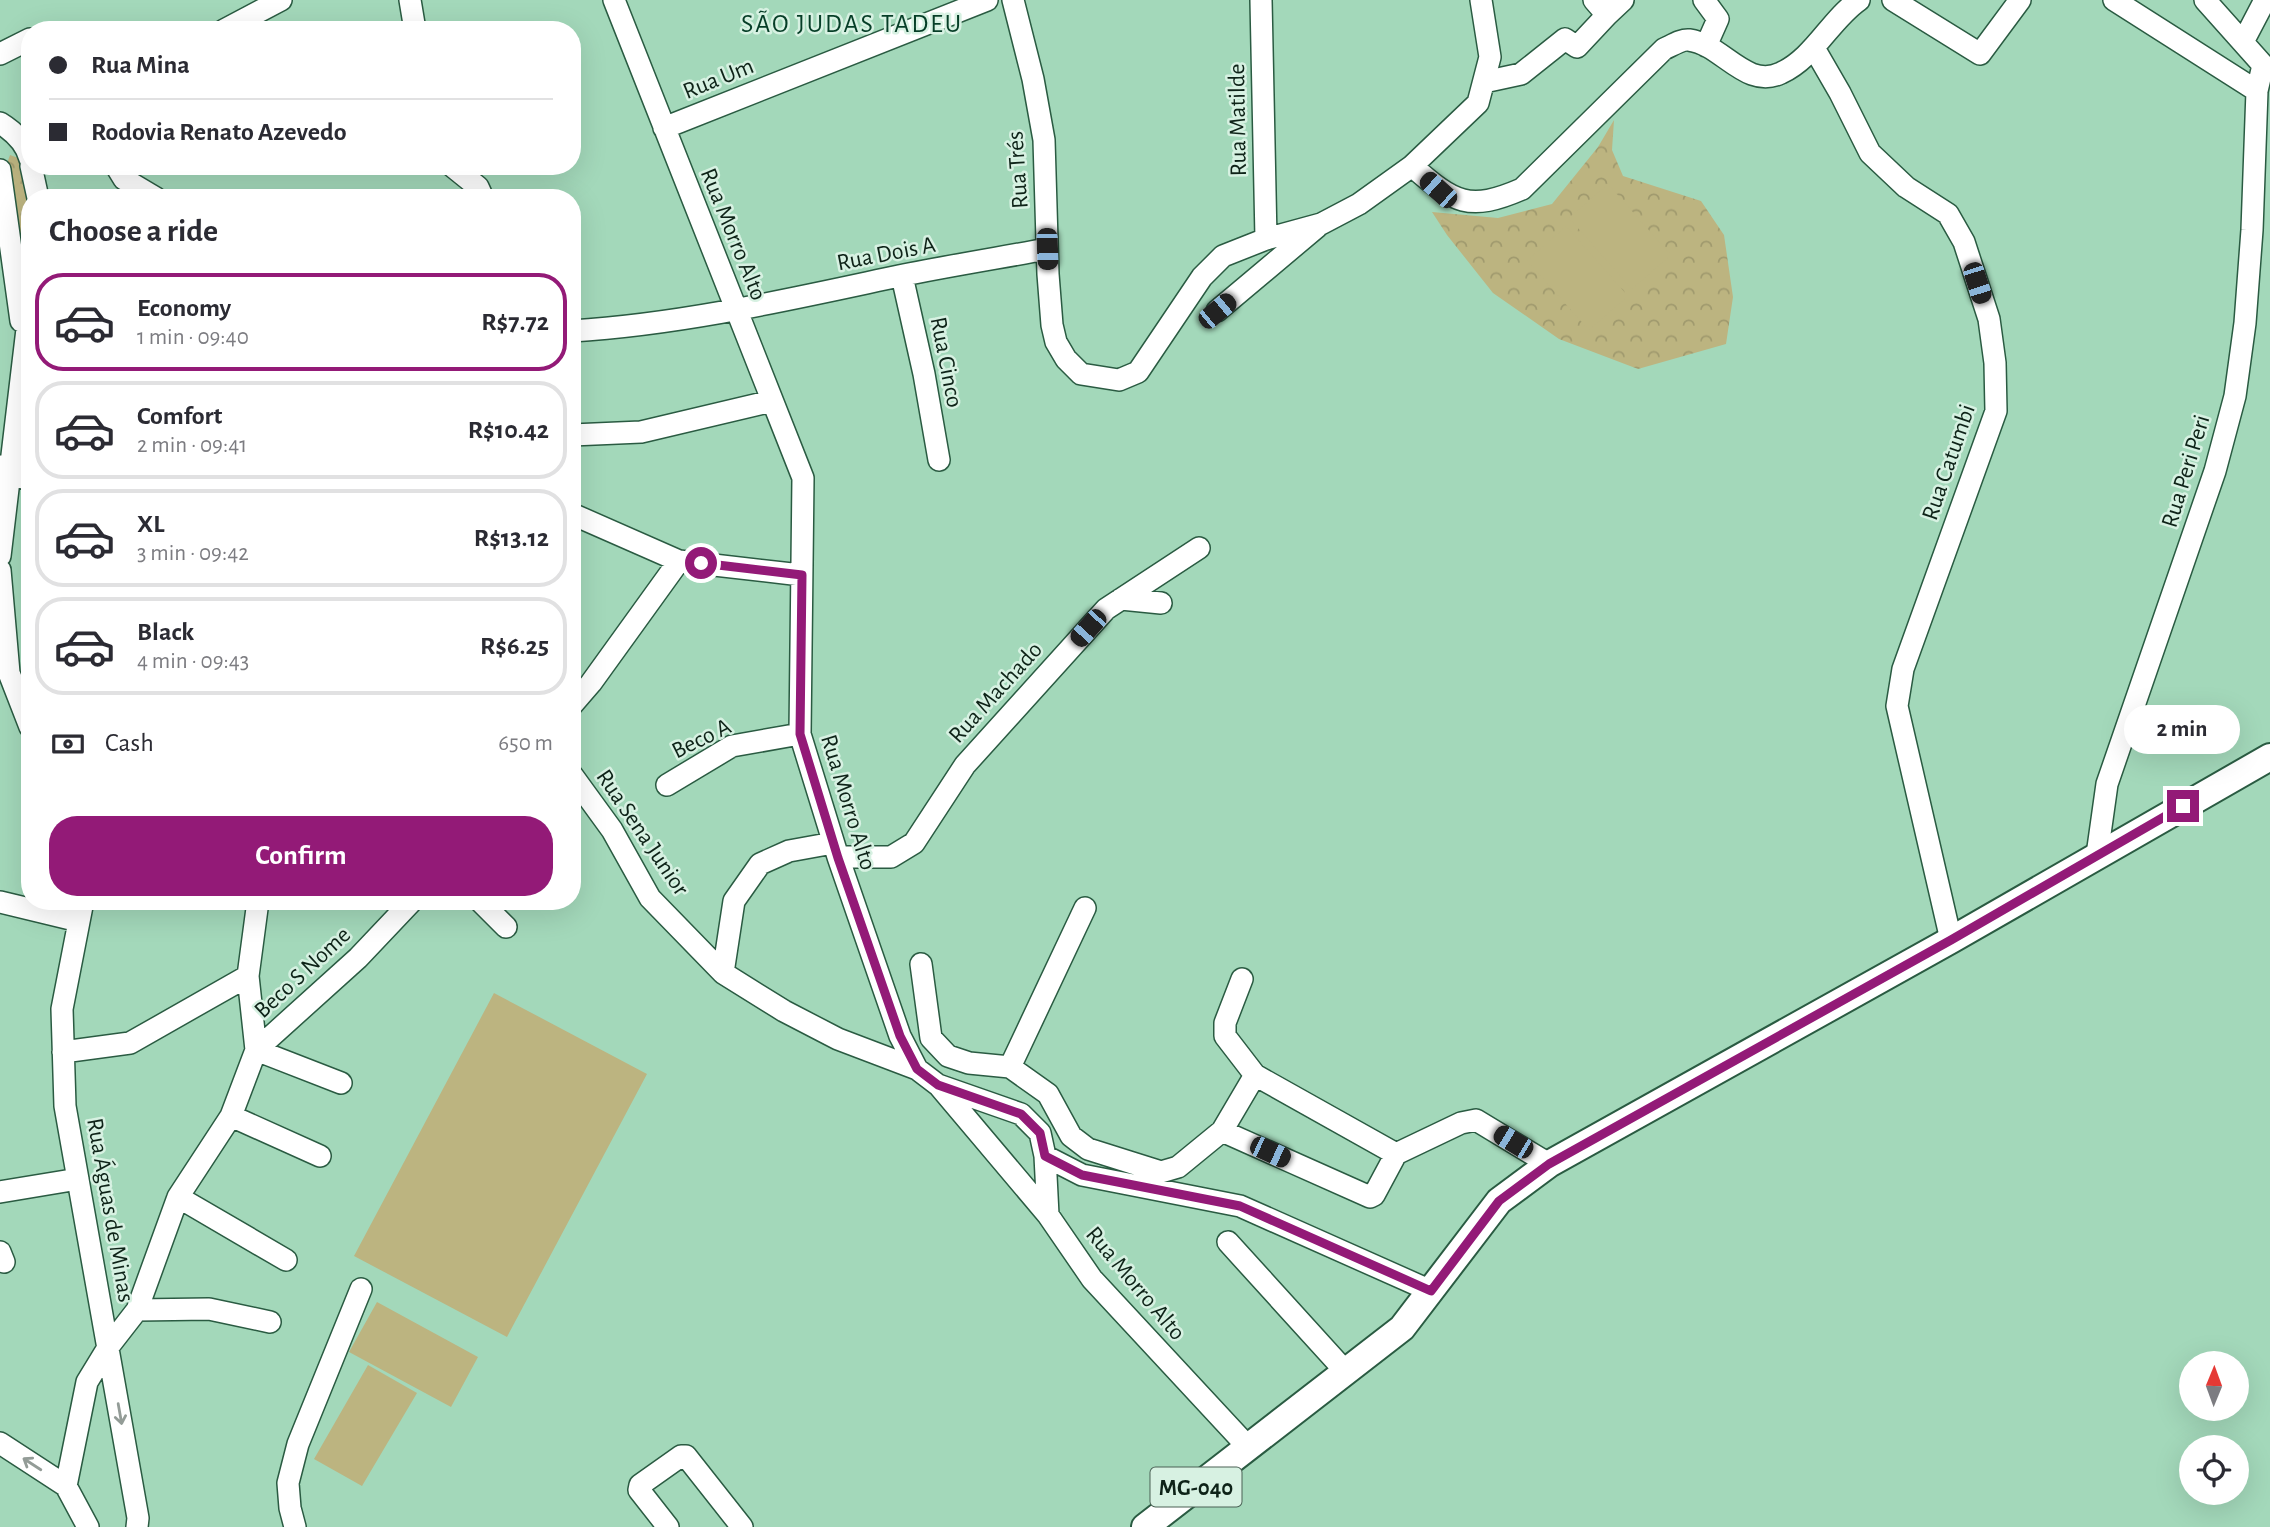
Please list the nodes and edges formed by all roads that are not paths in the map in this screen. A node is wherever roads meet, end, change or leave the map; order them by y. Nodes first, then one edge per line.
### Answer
1 (281, 0) edge
2 (410, 0) edge
3 (614, 0) edge
4 (987, 0) edge
5 (1013, 0) edge
6 (1261, 0) edge
7 (1481, 0) edge
8 (1623, 0) edge
9 (1704, 0) edge
10 (1859, 0) edge
11 (1893, 0) edge
12 (2020, 0) edge
13 (2114, 0) edge
14 (2206, 0) edge
15 (2265, 0) edge
16 (1601, 8) edge
17 (241, 21) edge
18 (414, 21) edge
19 (2243, 42) junction
20 (21, 44) edge
21 (1706, 46) junction
22 (1814, 48) junction
23 (0, 54) edge
24 (2266, 64) edge
25 (1484, 82) junction
26 (2257, 91) junction
27 (664, 128) junction
28 (1412, 166) junction
29 (0, 170) edge
30 (122, 175) edge
31 (463, 175) edge
32 (141, 189) edge
33 (479, 189) edge
34 (1321, 224) junction
35 (1266, 239) junction
36 (1047, 249) junction
37 (21, 270) edge
38 (902, 276) junction
39 (737, 311) junction
40 (1217, 311) dead end
41 (581, 330) edge
42 (21, 366) edge
43 (772, 401) junction
44 (581, 435) edge
45 (939, 460) dead end
46 (4, 468) edge
47 (21, 476) edge
48 (581, 518) edge
49 (1199, 548) dead end
50 (0, 556) edge
51 (679, 561) junction
52 (0, 569) edge
53 (802, 575) junction
54 (1121, 599) junction
55 (1161, 603) dead end
56 (581, 695) edge
57 (21, 704) edge
58 (800, 734) junction
59 (2270, 757) edge
60 (667, 785) dead end
61 (581, 787) edge
62 (835, 850) junction
63 (2097, 855) junction
64 (0, 902) edge
65 (21, 904) edge
66 (1085, 908) dead end
67 (257, 910) edge
68 (403, 910) edge
69 (489, 910) edge
70 (81, 911) edge
71 (506, 927) dead end
72 (1951, 940) junction
73 (921, 964) dead end
74 (723, 972) junction
75 (248, 976) junction
76 (1242, 979) dead end
77 (256, 1050) junction
78 (63, 1052) junction
79 (1010, 1067) junction
80 (917, 1069) junction
81 (1255, 1074) junction
82 (341, 1083) dead end
83 (938, 1085) junction
84 (231, 1115) junction
85 (1222, 1131) junction
86 (1396, 1154) junction
87 (320, 1156) dead end
88 (1045, 1156) junction
89 (1549, 1164) junction
90 (78, 1179) junction
91 (0, 1192) edge
92 (178, 1197) junction
93 (1048, 1215) junction
94 (1228, 1242) dead end
95 (286, 1259) dead end
96 (361, 1289) dead end
97 (1431, 1291) junction
98 (137, 1310) junction
99 (270, 1322) dead end
100 (109, 1346) junction
101 (1346, 1371) junction
102 (0, 1443) edge
103 (1248, 1447) junction
104 (66, 1486) junction
105 (88, 1527) edge
106 (137, 1527) edge
107 (295, 1527) edge
108 (668, 1527) edge
109 (742, 1527) edge
110 (1145, 1527) edge

1 - 17 street
2 - 18 street
3 - 27 street, Rua Morro Alto
4 - 27 street, Rua Um
5 - 36 street, Rua Trés
6 - 35 street, Rua Matilde
7 - 25 street
8 - 16 street
9 - 21 street
10 - 22 street
11 - 12 street
13 - 26 street
14 - 19 street, Rua Peri Peri
15 - 19 street
16 - 25 street
19 - 24 street, Rua Peri Peri
20 - 23 street
21 - 22 street
21 - 28 street
22 - 72 street, Rua Catumbi
24 - 26 street, Rua Peri Peri
25 - 28 street
26 - 63 street, Rua Peri Peri
27 - 39 street, Rua Morro Alto
28 - 34 street
29 - 37 street
30 - 32 street
31 - 33 street
34 - 35 street
34 - 40 street
35 - 36 street, Rua Trés
36 - 38 street, Rua Dois A
38 - 39 street, Rua Dois A
38 - 45 street, Rua Cinco
39 - 41 street, Rua Dois A
39 - 43 street, Rua Morro Alto
42 - 46 street
43 - 44 street
43 - 53 street, Rua Morro Alto
46 - 47 street
46 - 50 street
48 - 51 street
49 - 54 street, Rua Machado
51 - 53 street
51 - 56 street
52 - 57 street
53 - 58 street, Rua Morro Alto
54 - 55 street
54 - 62 street, Rua Machado
58 - 60 street, Beco A
58 - 62 street, Rua Morro Alto
59 - 63 main road, MG-040
61 - 74 street, Rua Sena Junior
62 - 74 street, Rua Machado
62 - 80 street, Rua Morro Alto
63 - 72 main road, MG-040
64 - 65 street
66 - 79 street
67 - 75 street
68 - 77 street, Beco S Nome
69 - 71 street
70 - 78 street, Rua Águas de Minas
72 - 89 main road, MG-040
73 - 79 street
74 - 80 street, Rua Sena Junior
75 - 77 street
75 - 78 street
76 - 81 street
77 - 82 street
77 - 84 street
78 - 90 street, Rua Águas de Minas
79 - 85 street
80 - 83 street, Rua Morro Alto
81 - 85 street
81 - 86 street
83 - 88 street, Rua Morro Alto
83 - 93 street
84 - 87 street
84 - 92 street
85 - 86 street
86 - 89 street
88 - 93 street, Rua Morro Alto
88 - 97 street
89 - 97 main road, MG-040
90 - 91 street
90 - 100 street, Rua Águas de Minas
92 - 95 street
92 - 98 street
93 - 103 street, Rua Morro Alto
94 - 101 street
96 - 107 street
97 - 101 main road, MG-040
98 - 99 street
98 - 100 street
100 - 104 street
100 -> 106 street, Rua Águas de Minas
101 - 103 main road, MG-040
104 -> 102 street
103 - 110 main road, MG-040
104 - 105 street
108 - 109 street

